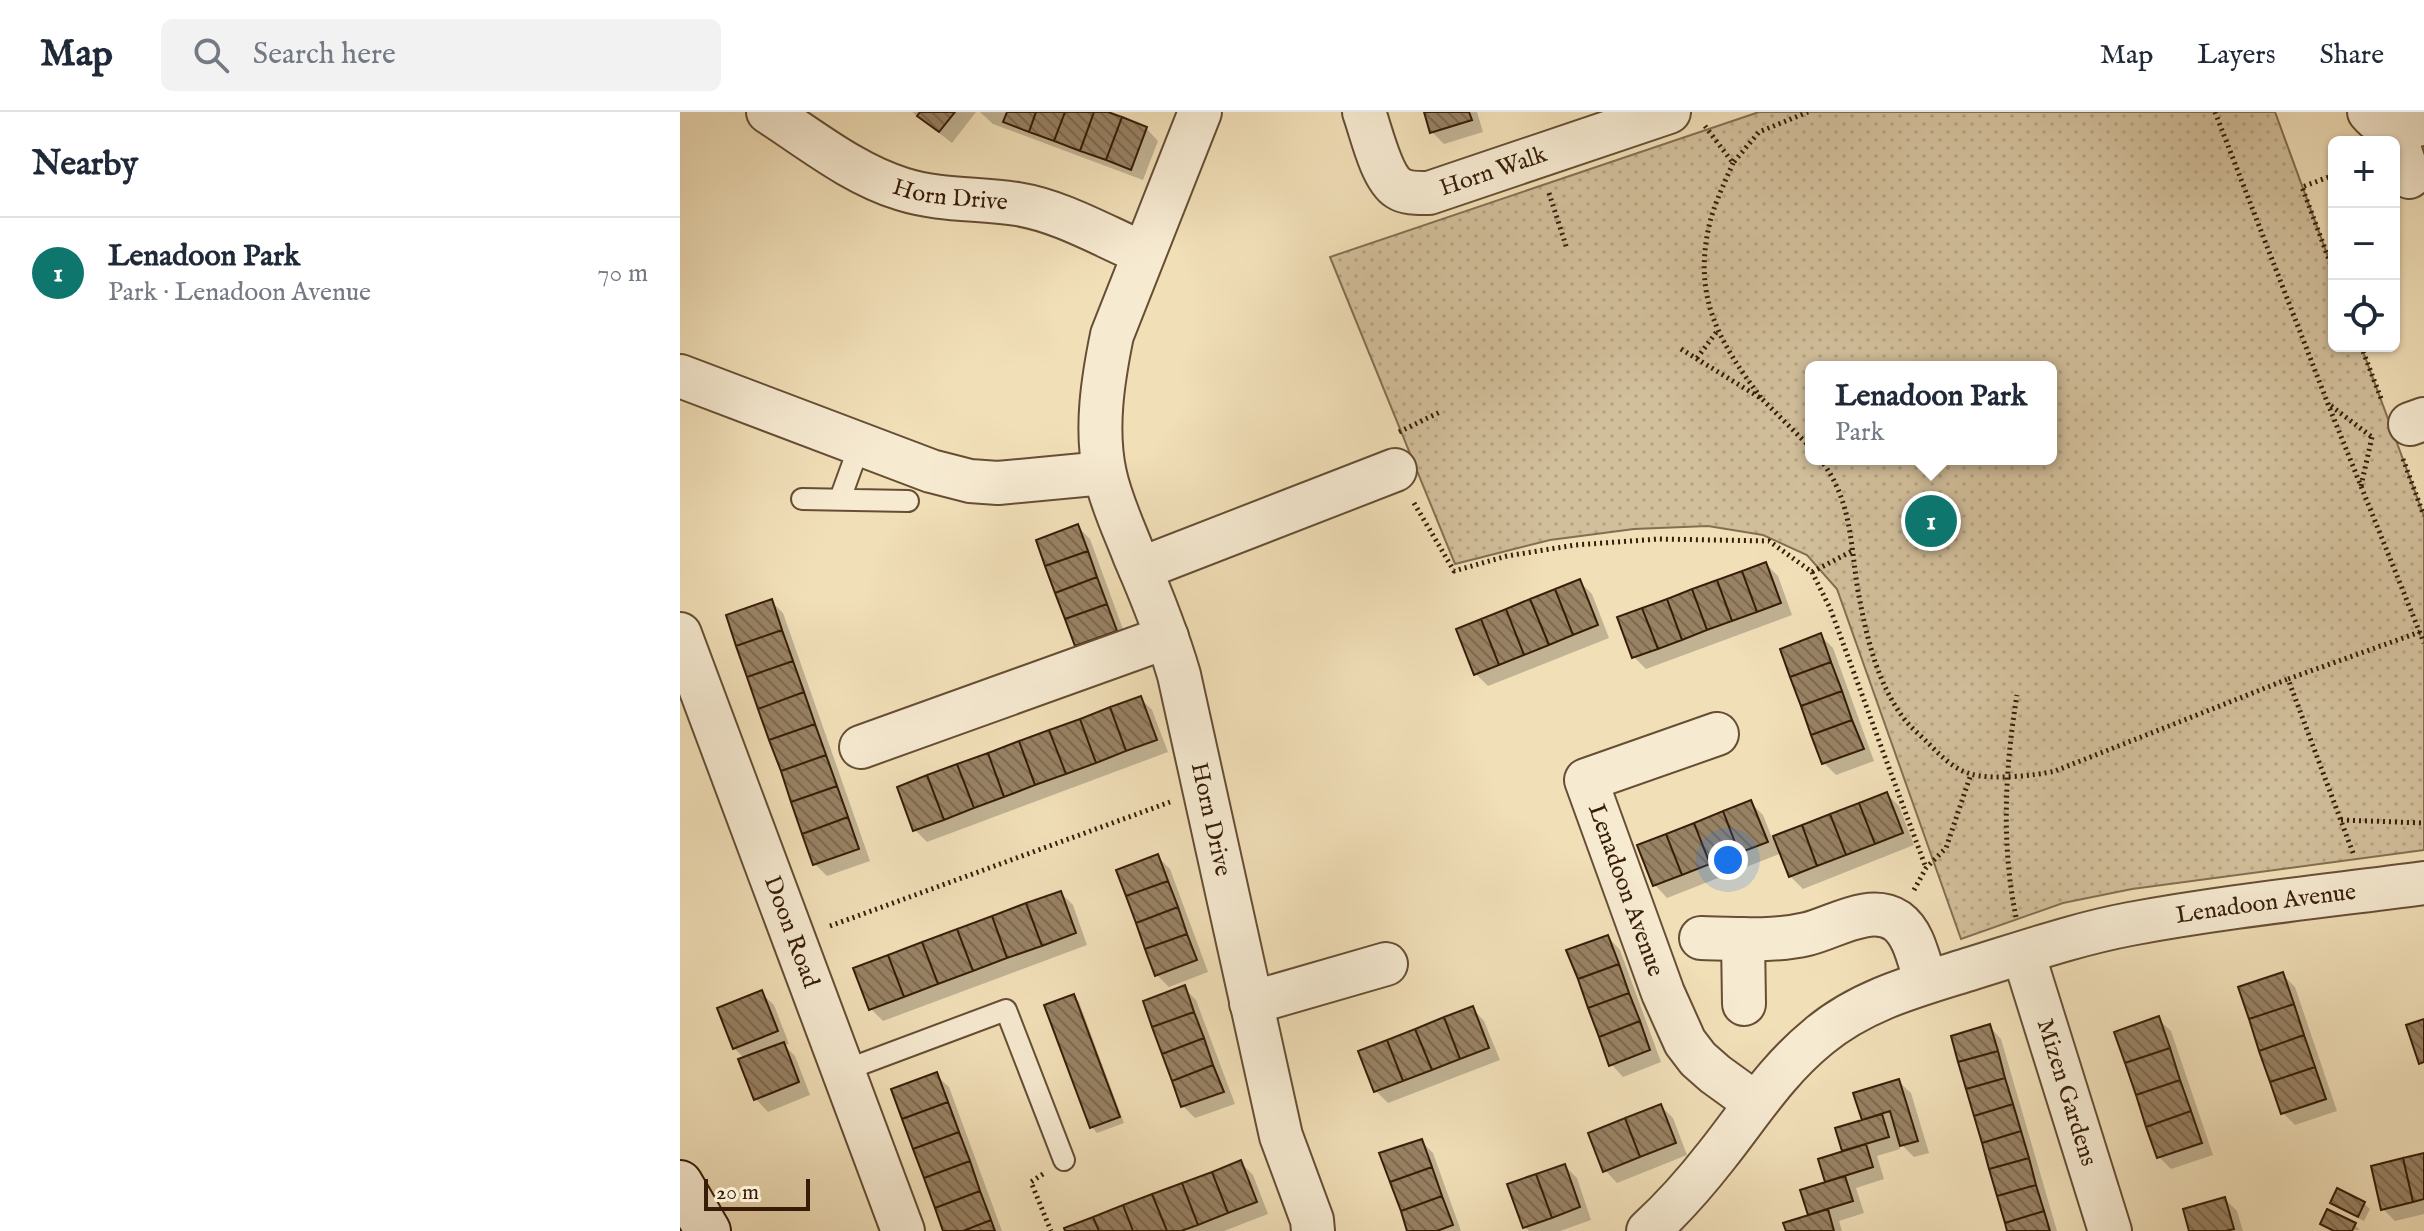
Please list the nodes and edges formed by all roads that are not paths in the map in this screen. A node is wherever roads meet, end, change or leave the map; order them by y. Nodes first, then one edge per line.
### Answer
1 (768, 112) edge
2 (1200, 112) edge
3 (1364, 112) edge
4 (1687, 118) edge
5 (2395, 121) edge
6 (2409, 177) dead end
7 (1143, 253) junction
8 (680, 376) edge
9 (860, 444) junction
10 (1395, 470) road end
11 (1104, 473) junction
12 (802, 499) dead end
13 (840, 499) junction
14 (908, 501) dead end
15 (1140, 569) junction
16 (680, 634) edge
17 (1167, 637) junction
18 (1717, 734) dead end
19 (861, 747) dead end
20 (2424, 883) edge
21 (1701, 938) dead end
22 (1743, 939) junction
23 (2023, 953) junction
24 (1386, 964) dead end
25 (1926, 982) junction
26 (1251, 1003) junction
27 (1744, 1004) dead end
28 (843, 1071) junction
29 (1755, 1103) junction
30 (1064, 1160) road end
31 (680, 1183) edge
32 (708, 1231) edge
33 (903, 1231) edge
34 (1313, 1231) edge
35 (1648, 1231) edge
36 (2110, 1231) edge

1 - 7 street, Horn Drive
2 - 7 street, Horn Drive
3 - 4 street, Horn Walk
5 - 6 street
7 - 11 street, Horn Drive
8 - 9 street
9 - 11 street
9 - 13 lane
10 - 15 street
11 - 15 street, Horn Drive
12 - 13 lane
13 - 14 lane
15 - 17 street, Horn Drive
16 - 28 street, Doon Road
17 - 19 street
17 - 26 street, Horn Drive
18 - 29 street, Lenadoon Avenue
20 - 23 street, Lenadoon Avenue
21 - 22 street
22 - 25 street
22 - 27 street
23 - 25 street, Lenadoon Avenue
23 - 36 street, Mizen Gardens
24 - 26 street
25 - 29 street, Lenadoon Avenue
26 - 34 street, Horn Drive
28 - 30 lane
28 - 33 street, Doon Road
29 - 35 street, Lenadoon Avenue
31 - 32 main road

